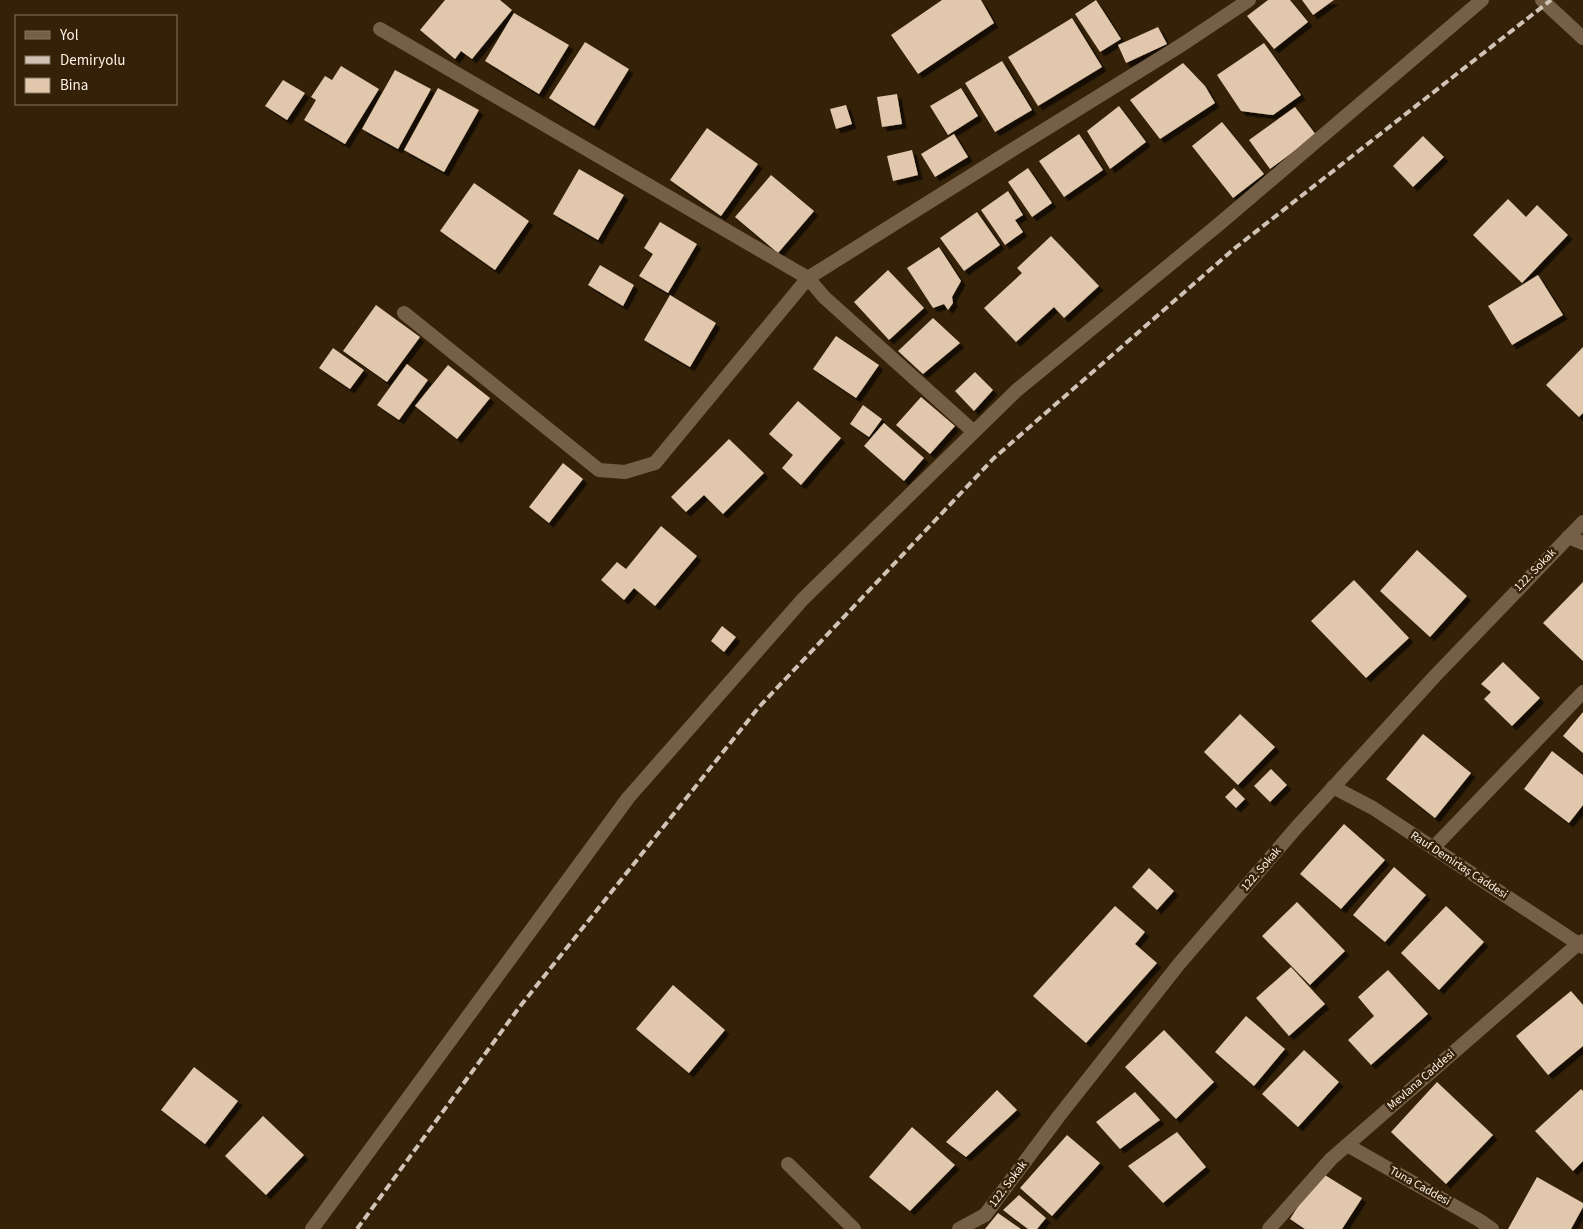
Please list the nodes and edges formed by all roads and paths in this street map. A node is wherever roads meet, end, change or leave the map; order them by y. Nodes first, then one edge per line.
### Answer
1 (1249, 0) edge
2 (1482, 0) edge
3 (1542, 0) edge
4 (380, 30) dead end
5 (1583, 38) edge
6 (808, 278) junction
7 (404, 313) dead end
8 (974, 432) junction
9 (1583, 522) edge
10 (1568, 537) junction
11 (1583, 543) edge
12 (1583, 692) edge
13 (1333, 787) junction
14 (1433, 848) junction
15 (1581, 944) edge
16 (1347, 1145) junction
17 (788, 1164) dead end
18 (312, 1229) edge
19 (854, 1229) edge
20 (958, 1229) edge
21 (1269, 1229) edge
22 (1492, 1229) edge

1 - 6 street
2 - 8 street
3 - 5 street
4 - 6 street
6 - 7 street
6 - 8 street
8 - 18 street
9 - 10 street, 122. Sokak
10 - 11 street
10 - 13 street, 122. Sokak
12 - 14 street
13 - 14 street, Rauf Demirtaş Caddesi
13 - 20 street, 122. Sokak
14 - 15 street, Rauf Demirtaş Caddesi
15 - 16 street, Mevlana Caddesi
16 - 21 street, Mevlana Caddesi
16 - 22 street, Tuna Caddesi
17 - 19 street

